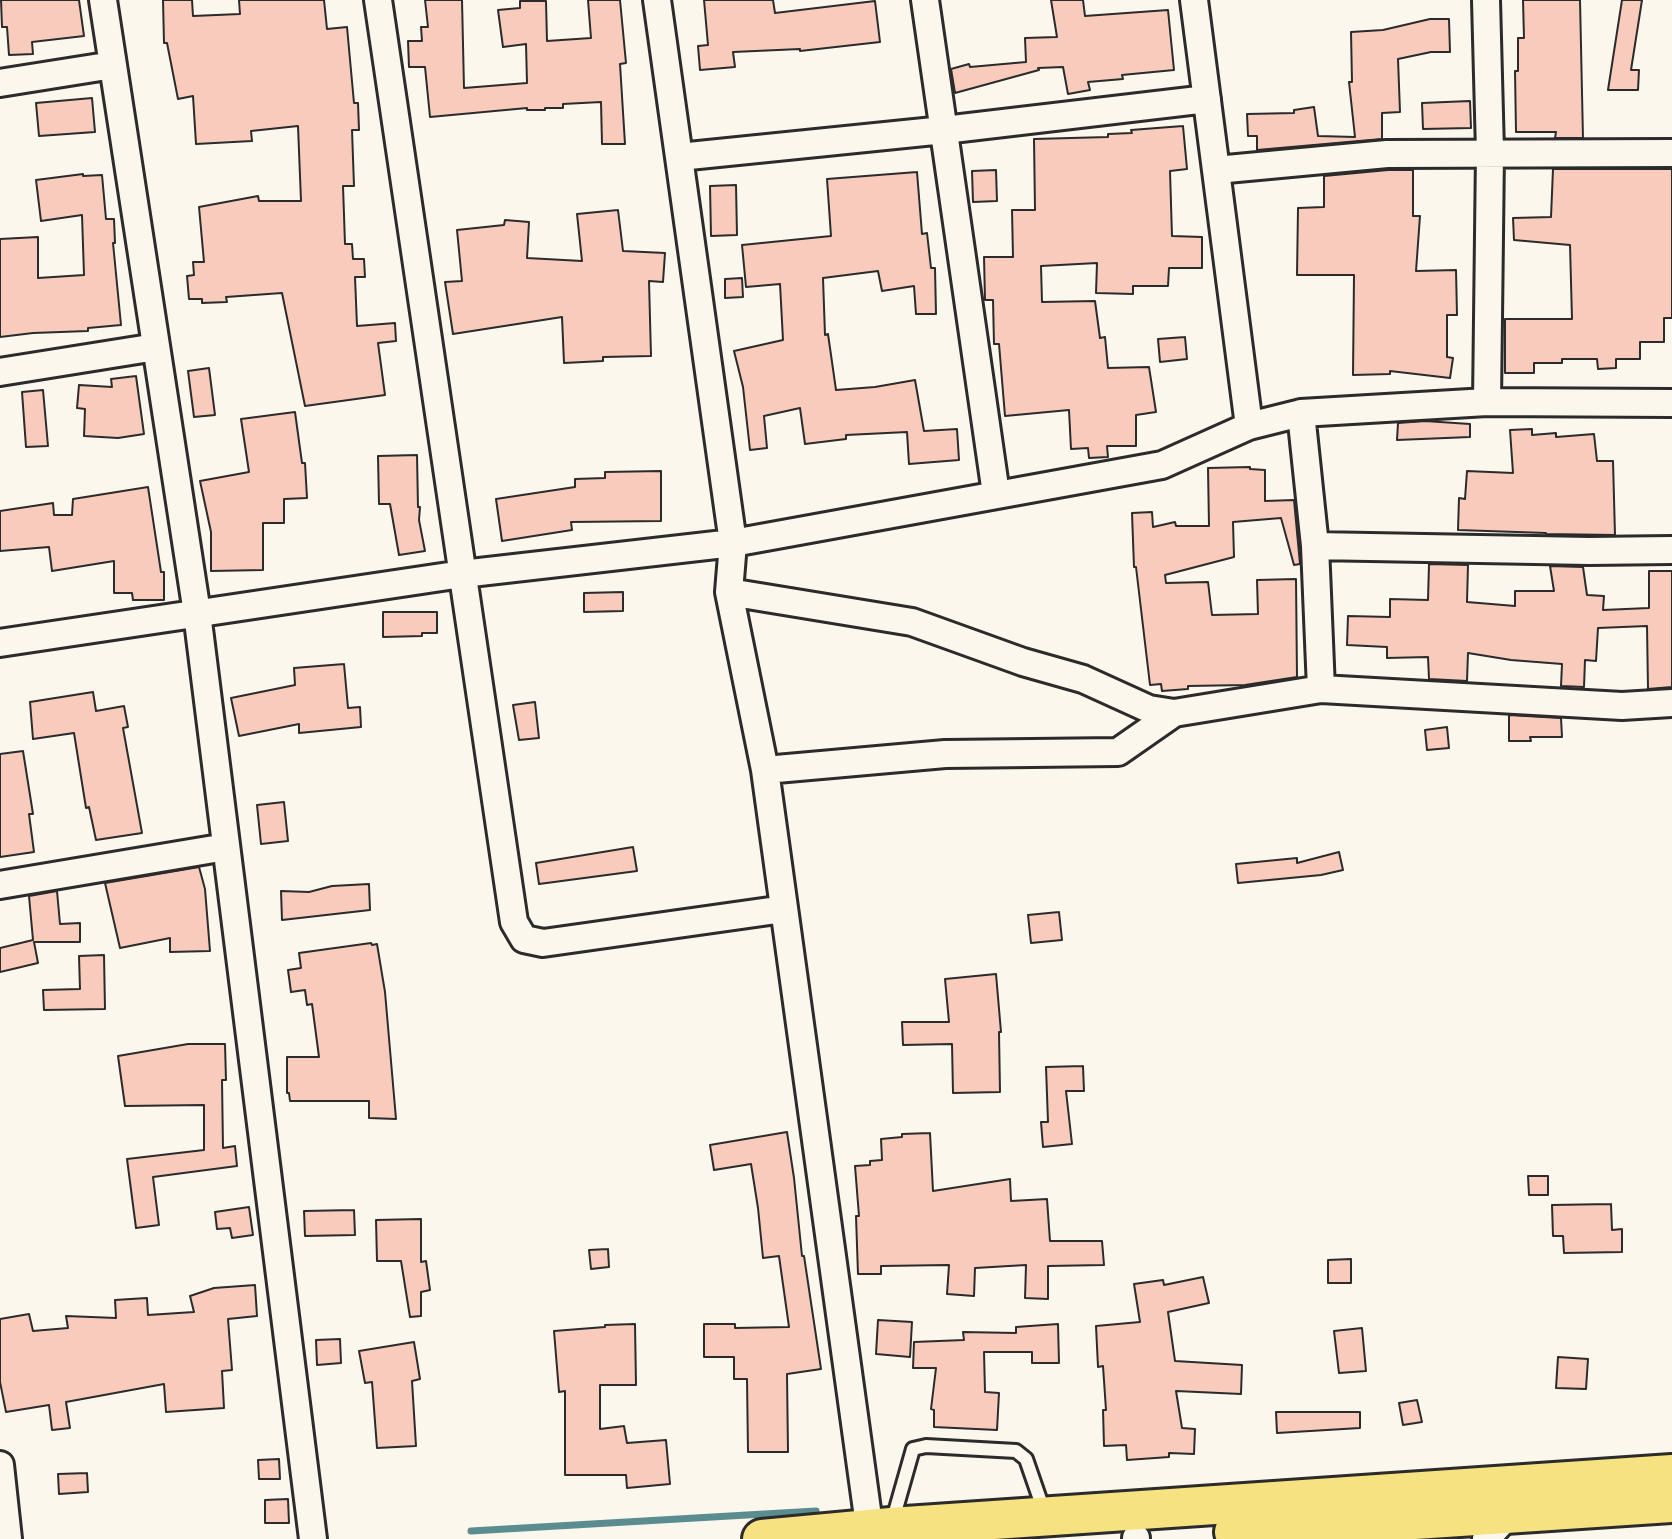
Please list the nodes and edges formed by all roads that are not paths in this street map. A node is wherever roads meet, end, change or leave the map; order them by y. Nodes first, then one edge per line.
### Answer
1 (103, 0) edge
2 (378, 0) edge
3 (657, 0) edge
4 (925, 0) edge
5 (1194, 0) edge
6 (1486, 0) edge
7 (113, 65) junction
8 (0, 83) edge
9 (1207, 99) junction
10 (944, 130) junction
11 (1490, 152) junction
12 (1672, 153) edge
13 (679, 157) junction
14 (1216, 170) junction
15 (156, 347) junction
16 (0, 372) edge
17 (1487, 402) junction
18 (1672, 403) edge
19 (1301, 413) junction
20 (1249, 426) junction
21 (996, 494) junction
22 (733, 543) junction
23 (1315, 546) junction
24 (1672, 550) edge
25 (462, 574) junction
26 (729, 592) junction
27 (197, 613) junction
28 (0, 643) edge
29 (1321, 689) junction
30 (1672, 703) edge
31 (1174, 713) junction
32 (765, 769) junction
33 (226, 846) junction
34 (0, 885) edge
35 (784, 909) junction
36 (0, 1465) edge
37 (1672, 1474) edge
38 (1672, 1503) edge
39 (1046, 1517) junction
40 (1497, 1527) edge
41 (878, 1532) edge
42 (8, 1539) edge
43 (313, 1539) edge
44 (762, 1539) edge
45 (1127, 1539) edge
46 (1136, 1539) edge

1 - 7 street
2 - 25 street
3 - 13 street
4 - 10 street
5 - 9 street
6 - 11 street
7 - 8 street
7 - 15 street
9 - 10 street
9 - 14 street
10 - 13 street
10 - 21 street
11 - 12 street
11 - 14 street
11 - 17 street
13 - 22 street
14 - 20 street
15 - 16 street
15 - 27 street
17 - 18 street
17 - 19 street
19 - 20 street
19 - 23 street
20 - 21 street
21 - 22 street
22 - 25 street
22 - 26 street
23 - 24 street
23 - 29 street
25 - 27 street
25 - 35 street
26 - 31 street
26 - 32 street
27 - 28 street
27 - 33 street
29 - 30 street
29 - 31 street
31 - 32 street
32 - 35 street
33 - 34 street
33 - 43 street
35 - 41 street
36 - 42 street
37 - 39 main road
38 - 40 main road
39 - 41 main road
39 - 41 lane
40 - 46 main road
41 - 44 main road
45 - 46 main road

